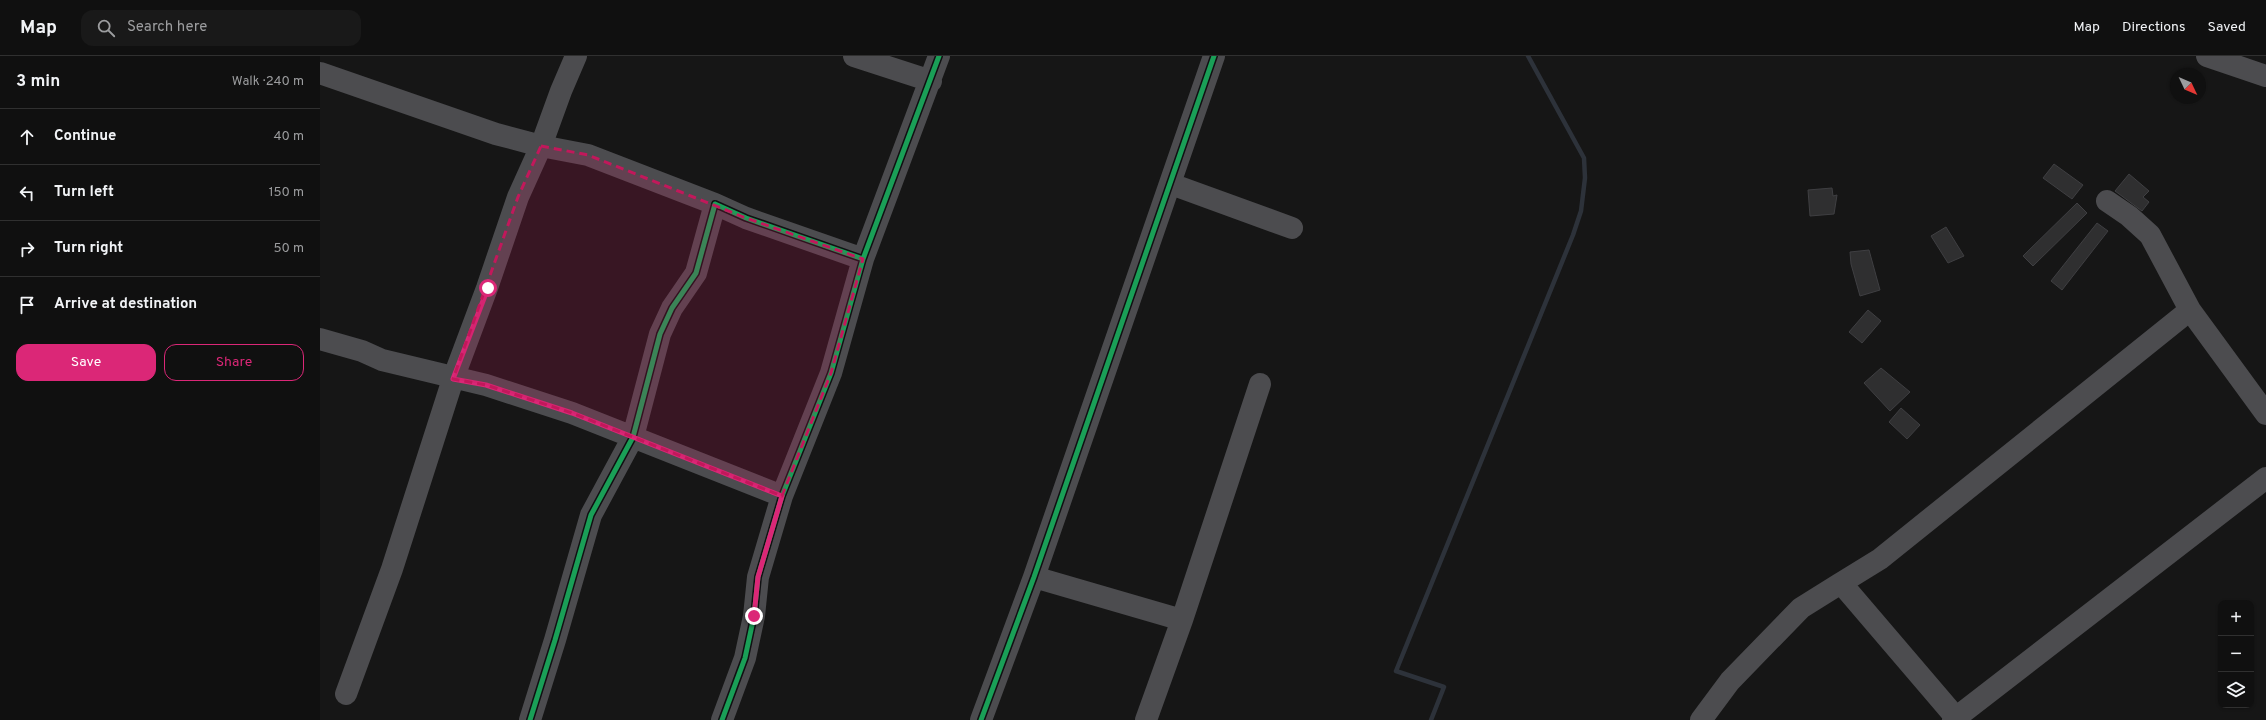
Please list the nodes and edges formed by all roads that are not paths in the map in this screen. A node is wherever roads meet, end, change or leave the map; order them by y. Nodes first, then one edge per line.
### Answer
1 (576, 56) edge
2 (854, 56) edge
3 (939, 56) edge
4 (1214, 56) edge
5 (2207, 56) edge
6 (320, 73) edge
7 (2266, 76) edge
8 (931, 81) junction
9 (542, 146) junction
10 (1170, 184) junction
11 (2107, 201) dead end
12 (715, 204) junction
13 (1292, 228) dead end
14 (863, 259) junction
15 (2190, 310) junction
16 (320, 339) edge
17 (453, 379) junction
18 (1260, 384) dead end
19 (2266, 414) edge
20 (632, 437) junction
21 (2266, 478) edge
22 (782, 496) junction
23 (1034, 577) junction
24 (1841, 583) junction
25 (1182, 620) junction
26 (346, 694) dead end
27 (1956, 719) edge
28 (530, 720) edge
29 (722, 720) edge
30 (981, 720) edge
31 (1146, 720) edge
32 (1701, 720) edge

1 - 9 street
2 - 8 street
3 - 8 street
4 - 10 street
5 - 7 street
6 - 9 street
8 - 14 street
9 - 12 street
9 - 17 street
10 - 13 street
10 - 23 street
11 - 15 street
12 - 14 street
12 - 20 street
14 - 22 street
15 - 19 street
15 - 24 street
16 - 17 street
17 - 20 street
17 - 26 street
18 - 25 street
20 - 22 street
20 - 28 street
21 - 27 street
22 - 29 street
23 - 25 street
23 - 30 street
24 - 27 street
24 - 32 street
25 - 31 street

